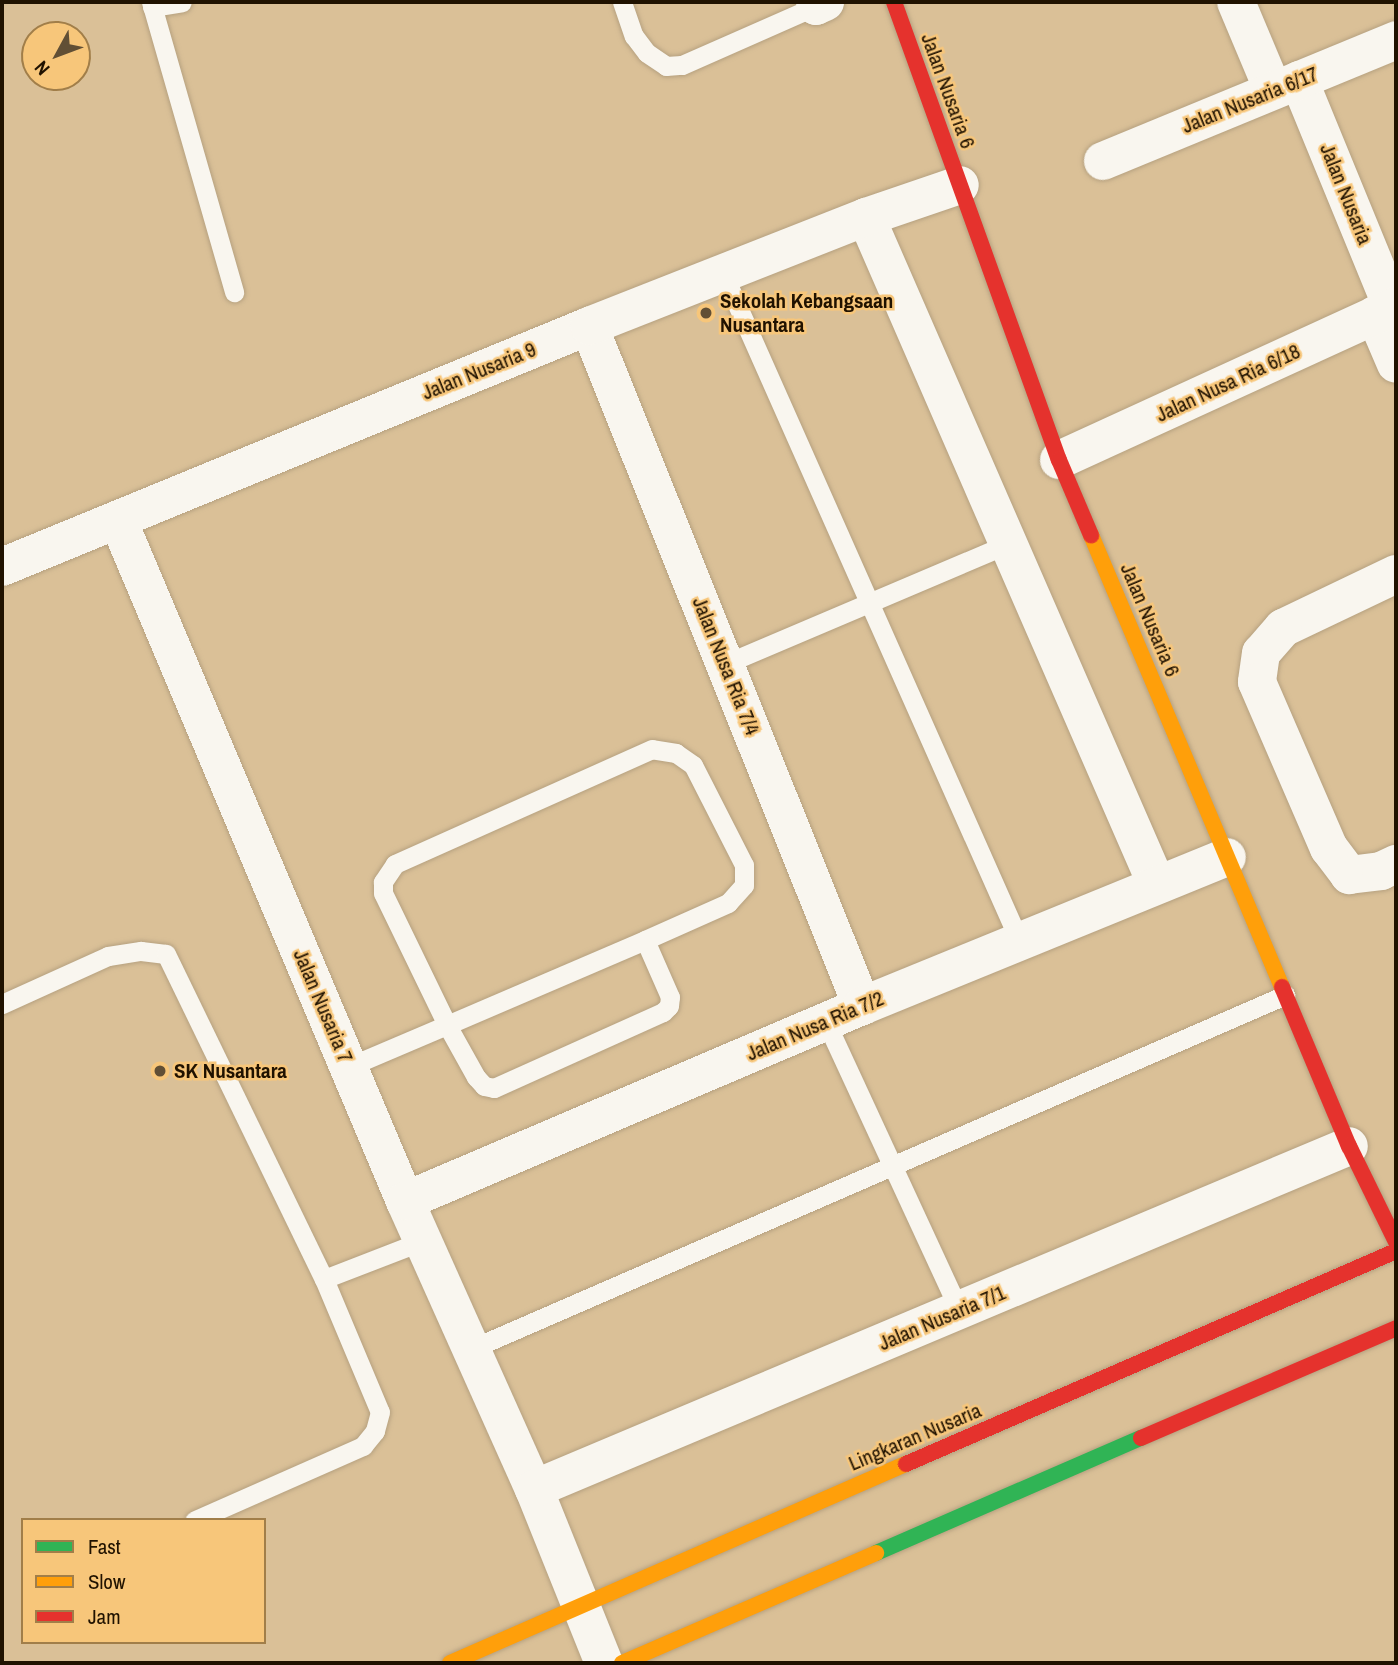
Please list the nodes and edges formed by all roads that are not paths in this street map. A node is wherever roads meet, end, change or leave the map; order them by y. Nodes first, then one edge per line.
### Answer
1 (182, 2) edge
2 (622, 2) edge
3 (894, 2) edge
4 (1236, 2) edge
5 (819, 3) edge
6 (151, 4) edge
7 (1396, 40) edge
8 (1286, 85) junction
9 (1103, 161) dead end
10 (960, 185) junction
11 (866, 217) junction
12 (723, 273) junction
13 (234, 292) dead end
14 (1388, 310) edge
15 (589, 326) junction
16 (1396, 364) edge
17 (1059, 460) junction
18 (118, 520) junction
19 (1009, 544) junction
20 (2, 567) edge
21 (1396, 574) edge
22 (870, 603) junction
23 (725, 664) junction
24 (1227, 857) junction
25 (1396, 864) edge
26 (1156, 883) junction
27 (645, 940) junction
28 (1019, 940) junction
29 (1285, 995) junction
30 (2, 1004) edge
31 (862, 1006) junction
32 (826, 1022) junction
33 (447, 1025) junction
34 (348, 1067) junction
35 (1349, 1146) junction
36 (892, 1166) junction
37 (405, 1201) junction
38 (422, 1241) junction
39 (1396, 1242) edge
40 (1396, 1251) edge
41 (324, 1279) junction
42 (959, 1310) junction
43 (1396, 1328) edge
44 (471, 1349) junction
45 (534, 1489) junction
46 (200, 1518) edge
47 (580, 1605) junction
48 (450, 1663) edge
49 (604, 1663) edge
50 (622, 1663) edge

1 - 6 lane
2 - 5 lane
3 - 10 main road, Jalan Nusaria 6
4 - 8 street, Jalan Nusaria
6 - 13 lane
7 - 8 street, Jalan Nusaria 6/17
8 - 9 street, Jalan Nusaria 6/17
8 - 14 street, Jalan Nusaria
10 - 11 street, Jalan Nusaria 9
10 - 17 main road, Jalan Nusaria 6
11 - 12 street, Jalan Nusaria 9
11 - 19 street
12 - 15 street, Jalan Nusaria 9
12 - 22 lane
14 - 16 street, Jalan Nusaria
14 - 17 street, Jalan Nusa Ria 6/18
15 - 18 street, Jalan Nusaria 9
15 - 23 street, Jalan Nusa Ria 7/4
17 - 24 main road, Jalan Nusaria 6
18 - 20 street, Jalan Nusaria 9
18 - 34 street, Jalan Nusaria 7
19 - 22 lane
19 - 26 street
21 - 25 street
22 - 23 lane
22 - 28 lane
23 - 31 street, Jalan Nusa Ria 7/4
24 - 26 street, Jalan Nusa Ria 7/2
24 - 29 main road, Jalan Nusaria 6
26 - 28 street, Jalan Nusa Ria 7/2
27 - 33 lane
27 - 33 lane
27 - 33 lane
28 - 31 street, Jalan Nusa Ria 7/2
29 - 35 main road, Jalan Nusaria 6
29 - 36 lane
30 - 41 lane
31 - 32 street, Jalan Nusa Ria 7/2
32 - 36 lane
32 - 37 street, Jalan Nusa Ria 7/2
33 - 34 lane
34 - 37 street, Jalan Nusaria 7
35 - 39 main road, Jalan Nusaria 6
35 - 42 street, Jalan Nusaria 7/1
36 - 42 lane
36 - 44 lane
37 - 38 street, Jalan Nusaria 7
38 - 41 lane
38 - 44 street, Jalan Nusaria 7
40 - 47 main road, Lingkaran Nusaria
41 - 46 lane
42 - 45 street, Jalan Nusaria 7/1
43 - 50 main road
44 - 45 street, Jalan Nusaria 7
45 - 47 street, Jalan Nusaria 7
47 - 48 main road, Lingkaran Nusaria
47 - 49 street, Jalan Nusaria 7

